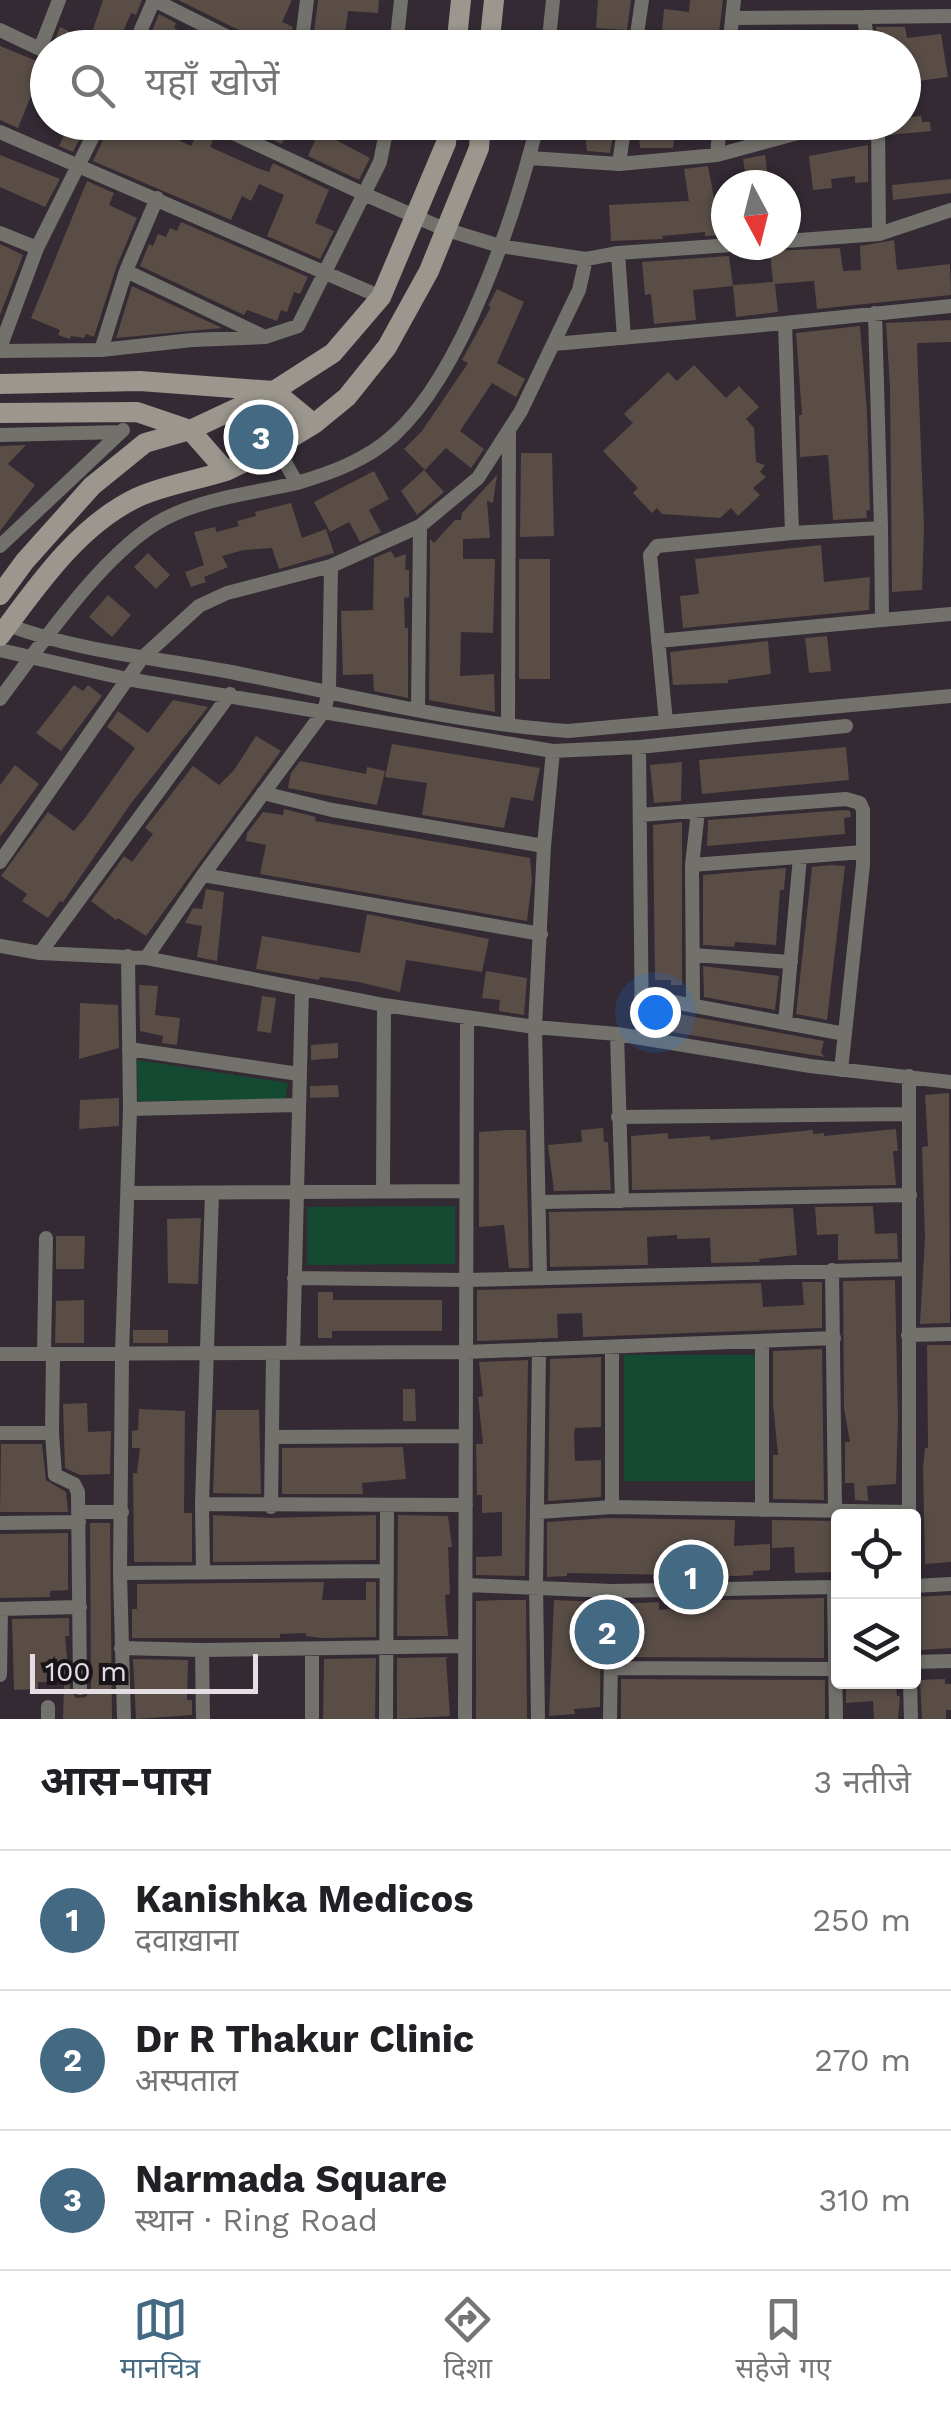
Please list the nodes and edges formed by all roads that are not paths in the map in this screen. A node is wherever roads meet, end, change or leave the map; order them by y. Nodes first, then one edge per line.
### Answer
1 (59, 0) edge
2 (308, 0) edge
3 (401, 0) edge
4 (461, 0) edge
5 (494, 0) edge
6 (552, 0) edge
7 (642, 0) edge
8 (734, 0) edge
9 (153, 1) edge
10 (951, 16) edge
11 (732, 18) junction
12 (864, 18) junction
13 (0, 30) edge
14 (50, 30) edge
15 (141, 30) edge
16 (213, 30) edge
17 (303, 30) edge
18 (398, 30) edge
19 (458, 30) edge
20 (491, 30) edge
21 (550, 30) edge
22 (638, 30) edge
23 (731, 30) edge
24 (866, 30) edge
25 (30, 44) edge
26 (0, 132) edge
27 (92, 140) edge
28 (247, 140) edge
29 (384, 140) edge
30 (446, 140) edge
31 (480, 140) edge
32 (534, 140) edge
33 (622, 140) edge
34 (718, 140) edge
35 (774, 140) edge
36 (878, 140) edge
37 (716, 156) junction
38 (530, 158) junction
39 (619, 164) junction
40 (79, 167) junction
41 (364, 194) junction
42 (156, 198) junction
43 (951, 210) edge
44 (416, 214) junction
45 (444, 228) junction
46 (0, 234) edge
47 (879, 234) junction
48 (801, 240) edge
49 (500, 246) junction
50 (711, 246) edge
51 (36, 248) junction
52 (618, 253) junction
53 (586, 259) junction
54 (126, 272) junction
55 (326, 274) junction
56 (381, 297) junction
57 (951, 306) edge
58 (875, 312) junction
59 (785, 323) junction
60 (265, 336) junction
61 (624, 338) junction
62 (554, 344) junction
63 (0, 349) edge
64 (101, 350) junction
65 (0, 384) edge
66 (274, 391) junction
67 (138, 412) junction
68 (0, 413) edge
69 (314, 424) junction
70 (190, 430) junction
71 (508, 430) junction
72 (121, 432) junction
73 (0, 434) edge
74 (276, 447) junction
75 (226, 471) junction
76 (297, 483) junction
77 (420, 526) junction
78 (881, 528) junction
79 (792, 534) junction
80 (0, 546) edge
81 (331, 566) junction
82 (0, 595) edge
83 (951, 614) edge
84 (882, 620) junction
85 (4, 630) edge
86 (47, 638) junction
87 (658, 641) junction
88 (0, 650) edge
89 (30, 658) junction
90 (142, 658) junction
91 (126, 679) junction
92 (330, 692) junction
93 (230, 694) junction
94 (951, 696) edge
95 (0, 700) edge
96 (418, 710) junction
97 (324, 711) junction
98 (666, 722) junction
99 (508, 724) junction
100 (645, 724) junction
101 (846, 726) dead end
102 (643, 746) junction
103 (553, 751) junction
104 (263, 794) junction
105 (698, 810) junction
106 (640, 815) junction
107 (544, 846) junction
108 (863, 852) junction
109 (800, 857) junction
110 (0, 862) edge
111 (692, 865) junction
112 (202, 875) junction
113 (540, 934) junction
114 (0, 946) edge
115 (40, 952) junction
116 (693, 955) junction
117 (128, 956) junction
118 (146, 958) junction
119 (792, 962) junction
120 (302, 989) junction
121 (642, 996) junction
122 (693, 1004) junction
123 (384, 1005) junction
124 (467, 1017) junction
125 (785, 1023) junction
126 (536, 1027) junction
127 (617, 1034) junction
128 (845, 1034) junction
129 (642, 1038) junction
130 (128, 1049) junction
131 (841, 1070) junction
132 (299, 1074) junction
133 (910, 1076) junction
134 (951, 1082) edge
135 (298, 1105) junction
136 (130, 1109) junction
137 (909, 1114) junction
138 (618, 1117) junction
139 (384, 1191) junction
140 (466, 1191) junction
141 (212, 1192) junction
142 (298, 1192) junction
143 (128, 1193) junction
144 (910, 1195) junction
145 (622, 1201) junction
146 (540, 1202) junction
147 (46, 1238) dead end
148 (908, 1268) junction
149 (832, 1270) junction
150 (294, 1278) junction
151 (540, 1278) junction
152 (466, 1280) junction
153 (951, 1334) edge
154 (908, 1335) junction
155 (834, 1338) junction
156 (762, 1340) junction
157 (612, 1346) junction
158 (540, 1350) junction
159 (466, 1352) junction
160 (208, 1353) junction
161 (274, 1353) junction
162 (293, 1353) junction
163 (0, 1354) edge
164 (48, 1354) junction
165 (122, 1354) junction
166 (0, 1433) edge
167 (52, 1433) junction
168 (464, 1436) junction
169 (272, 1437) junction
170 (202, 1504) junction
171 (466, 1505) junction
172 (387, 1506) junction
173 (272, 1507) junction
174 (612, 1507) junction
175 (835, 1509) edge
176 (909, 1509) edge
177 (762, 1510) junction
178 (831, 1510) edge
179 (122, 1512) junction
180 (538, 1512) junction
181 (79, 1517) junction
182 (0, 1522) edge
183 (204, 1570) junction
184 (386, 1571) junction
185 (120, 1573) junction
186 (951, 1584) edge
187 (466, 1585) junction
188 (536, 1585) junction
189 (921, 1586) edge
190 (831, 1587) edge
191 (612, 1591) junction
192 (80, 1607) junction
193 (0, 1609) edge
194 (466, 1646) junction
195 (121, 1648) junction
196 (312, 1648) junction
197 (386, 1648) junction
198 (202, 1650) junction
199 (921, 1662) edge
200 (951, 1662) edge
201 (611, 1668) junction
202 (831, 1669) edge
203 (0, 1674) edge
204 (80, 1688) dead end
205 (836, 1689) edge
206 (910, 1689) edge
207 (124, 1719) edge
208 (203, 1719) edge
209 (312, 1719) edge
210 (386, 1719) edge
211 (466, 1719) edge
212 (538, 1719) edge
213 (610, 1719) edge
214 (836, 1719) edge
215 (911, 1719) edge

1 - 14 street
2 - 17 street
3 - 18 street
4 - 19 main road
5 - 20 main road
6 - 21 street
7 - 22 street
8 - 11 street
9 - 15 street
9 - 16 street
10 - 12 street
11 - 12 street
11 - 23 street
12 - 24 street
13 - 25 street
26 - 40 street
27 - 40 street
28 - 41 street
29 - 41 street
30 - 44 main road
31 - 45 main road
32 - 38 street
33 - 39 street
34 - 37 street
35 - 37 street
36 - 47 street
37 - 39 street
38 - 39 street
38 - 49 street
40 - 42 street
40 - 51 street
41 - 44 street
41 - 55 street
42 - 54 street
42 - 55 street
43 - 47 street
44 - 45 street
44 - 56 main road
45 - 49 street
45 - 69 main road
46 - 51 street
47 - 48 street
49 - 53 street
49 - 76 street
50 - 52 street
51 - 63 street
52 - 53 street
52 - 61 street
53 - 62 street
54 - 60 street
54 - 64 street
55 - 56 street
55 - 60 street
56 - 66 main road
57 - 58 street
58 - 59 street
58 - 78 street
59 - 61 street
59 - 79 street
60 - 64 street
61 - 62 street
62 - 71 street
63 - 64 street
65 - 66 main road
66 - 69 main road
66 - 70 main road
67 - 68 main road
67 - 70 main road
67 - 72 street
69 - 74 main road
70 - 75 main road
70 - 82 main road
71 - 77 street
71 - 99 street
72 - 73 street
72 - 80 street
74 - 75 main road
74 - 76 street
75 - 85 main road
76 - 86 street
77 - 81 street
77 - 96 street
78 - 79 street
78 - 84 street
79 - 87 street
81 - 90 street
81 - 92 street
83 - 84 street
84 - 87 street
85 - 86 street
86 - 89 street
86 - 90 street
87 - 98 street
88 - 89 street
89 - 91 street
89 - 95 street
90 - 91 street
90 - 92 street
91 - 93 street
91 - 110 street
92 - 96 street
92 - 97 street
93 - 97 street
93 - 115 street
94 - 98 street
96 - 99 street
97 - 103 street
97 - 104 street
98 - 100 street
99 - 100 street
100 - 102 street
101 - 102 street
102 - 103 street
102 - 106 street
103 - 107 street
104 - 107 street
104 - 112 street
105 - 106 street
105 - 108 street
105 - 111 street
106 - 121 street
107 - 113 street
108 - 109 street
108 - 128 street
109 - 111 street
109 - 119 street
111 - 116 street
112 - 113 street
112 - 118 street
113 - 126 street
114 - 115 street
115 - 117 street
116 - 119 street
116 - 122 street
117 - 118 street
117 - 130 street
118 - 120 street
119 - 125 street
120 - 123 street
120 - 132 street
121 - 122 street
121 - 129 street
122 - 125 street
123 - 124 street
123 - 139 street
124 - 126 street
124 - 140 street
125 - 128 street
126 - 127 street
126 - 146 street
127 - 129 street
127 - 138 street
128 - 131 street
129 - 131 street
130 - 132 street
130 - 136 street
131 - 133 street
132 - 135 street
133 - 134 street
133 - 137 street
135 - 136 street
135 - 142 street
136 - 143 street
137 - 138 street
137 - 144 street
138 - 145 street
139 - 140 street
139 - 142 street
140 - 152 street
141 - 142 street
141 - 143 street
141 - 160 street
142 - 150 street
143 - 165 street
144 - 145 street
144 - 148 street
145 - 146 street
146 - 151 street
147 - 164 street
148 - 149 street
148 - 154 street
149 - 151 street
149 - 155 street
150 - 152 street
150 - 162 street
151 - 152 street
152 - 159 street
153 - 154 street
154 - 176 street
155 - 156 street
155 - 175 street
156 - 157 street
156 - 177 street
157 - 158 street
157 - 174 street
158 - 159 street
158 - 180 street
159 - 162 street
159 - 168 street
160 - 161 street
160 - 165 street
160 - 170 street
161 - 162 street
161 - 169 street
163 - 164 street
164 - 165 street
164 - 167 street
165 - 179 street
166 - 167 street
167 - 181 street
168 - 169 street
168 - 171 street
169 - 173 street
170 - 173 street
170 - 183 street
171 - 172 street
171 - 187 street
172 - 173 street
172 - 184 street
174 - 177 street
174 - 180 street
177 - 178 street
179 - 181 street
179 - 185 street
180 - 188 street
181 - 182 street
181 - 192 street
183 - 184 street
183 - 185 street
184 - 197 street
185 - 195 street
186 - 189 street
187 - 188 street
187 - 194 street
188 - 191 street
188 - 212 street
190 - 191 street
191 - 201 street
192 - 193 street
192 - 204 street
193 - 203 street
194 - 197 street
194 - 211 street
195 - 198 street
195 - 207 street
196 - 197 street
196 - 198 street
196 - 209 street
197 - 210 street
198 - 208 street
199 - 200 street
201 - 202 street
201 - 213 street
205 - 214 street
206 - 215 street

